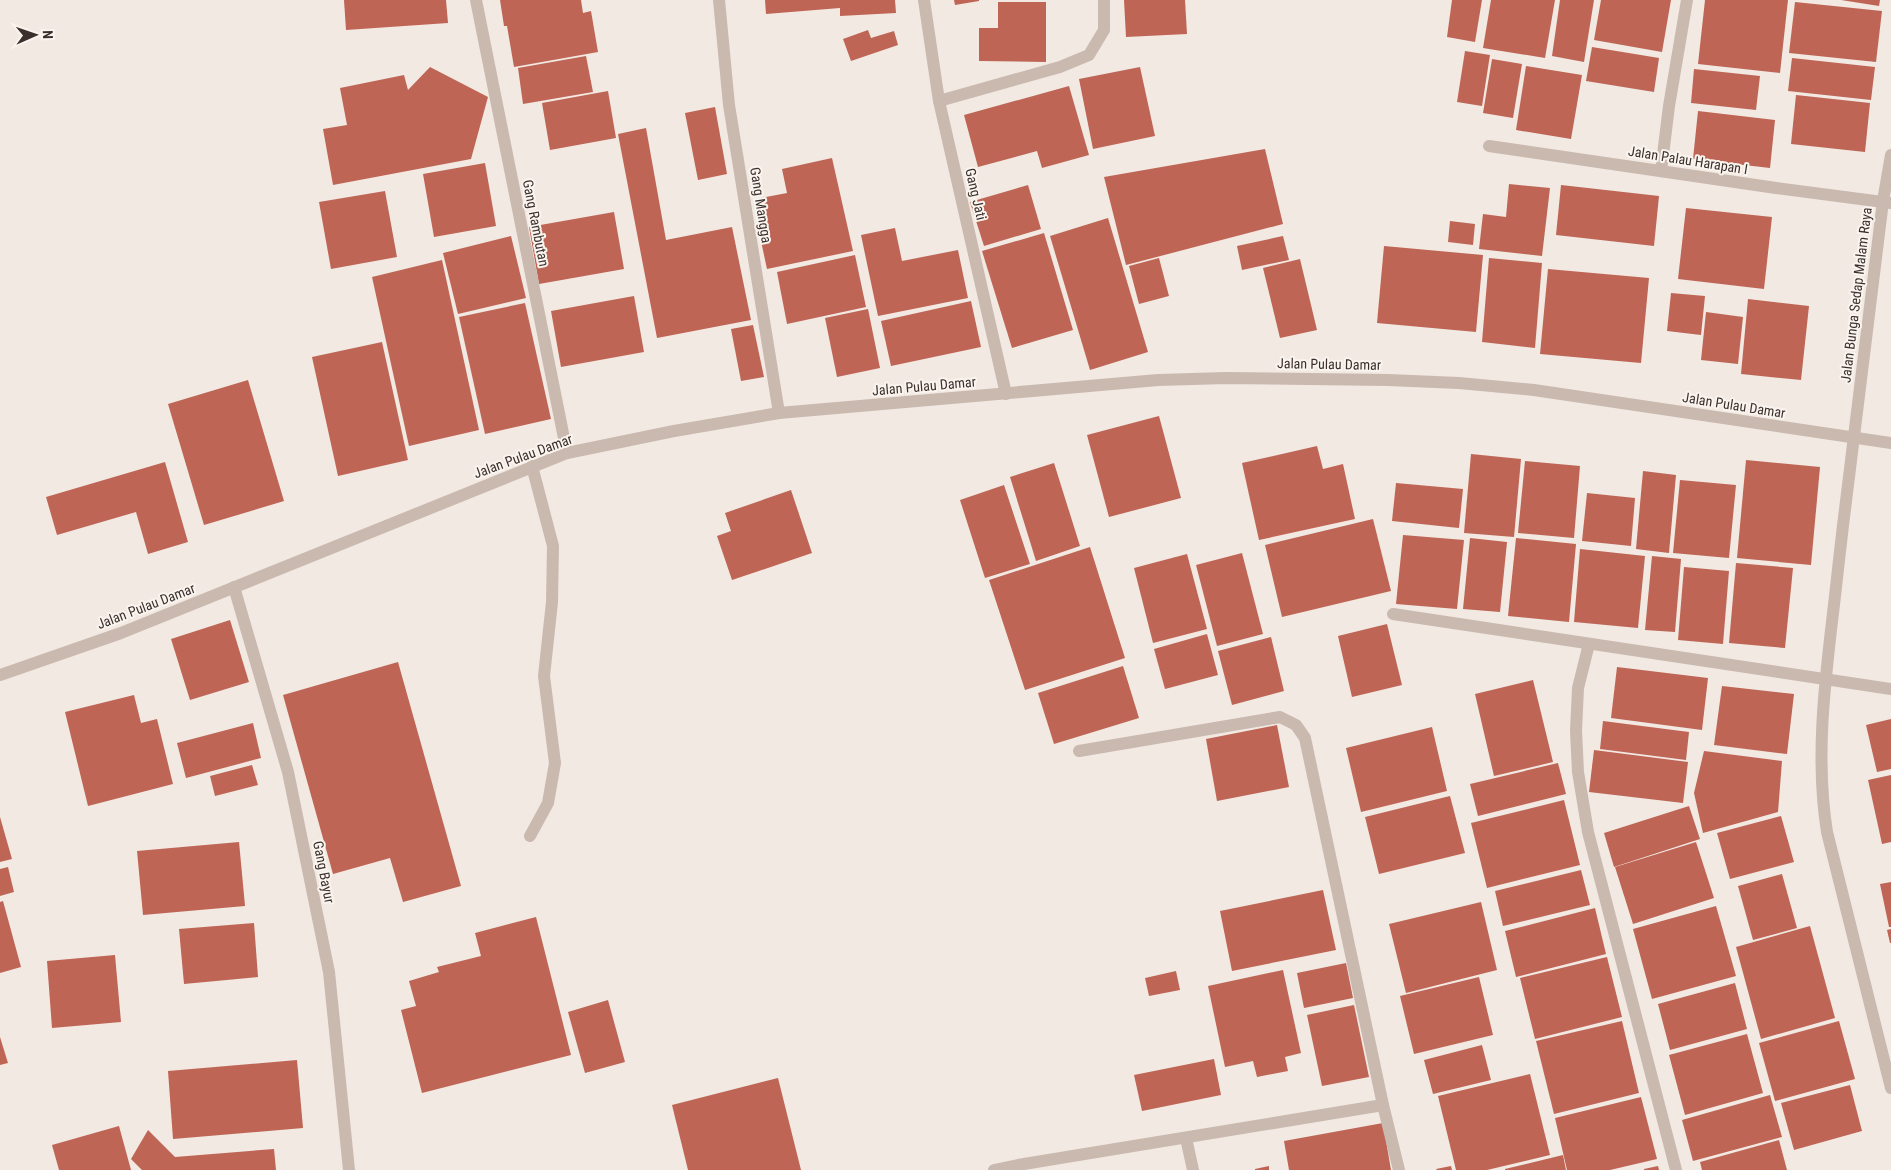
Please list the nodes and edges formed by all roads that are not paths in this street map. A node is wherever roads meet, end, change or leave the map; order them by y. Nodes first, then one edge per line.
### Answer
1 (476, 0) edge
2 (719, 0) edge
3 (924, 0) edge
4 (1104, 0) edge
5 (1687, 0) edge
6 (939, 100) junction
7 (1490, 146) dead end
8 (1891, 155) edge
9 (1661, 171) junction
10 (1887, 202) edge
11 (1006, 394) junction
12 (779, 413) junction
13 (1853, 439) junction
14 (1891, 443) edge
15 (567, 453) junction
16 (532, 466) junction
17 (234, 587) junction
18 (1393, 614) dead end
19 (1589, 644) junction
20 (0, 675) edge
21 (1826, 680) junction
22 (1891, 690) edge
23 (1080, 751) dead end
24 (530, 836) dead end
25 (1891, 1088) edge
26 (1383, 1105) junction
27 (1186, 1138) junction
28 (1019, 1167) edge
29 (349, 1170) edge
30 (994, 1170) edge
31 (1193, 1170) edge
32 (1399, 1170) edge
33 (1676, 1170) edge

1 - 15 street, Gang Rambutan
2 - 12 street, Gang Mangga
3 - 6 street, Gang Jati
4 - 6 street
5 - 9 street
6 - 11 street, Gang Jati
7 - 9 street, Jalan Palau Harapan I
8 - 10 street, Jalan Bunga Sedap Malam Raya
9 - 10 street, Jalan Palau Harapan I
10 - 13 street, Jalan Bunga Sedap Malam Raya
11 - 12 street, Jalan Pulau Damar
11 - 13 street, Jalan Pulau Damar
12 - 15 street, Jalan Pulau Damar
13 - 14 street, Jalan Pulau Damar
13 - 21 street, Jalan Bunga Sedap Malam Raya
15 - 16 street, Jalan Pulau Damar
16 - 17 street, Jalan Pulau Damar
16 - 24 street
17 - 20 street, Jalan Pulau Damar
17 - 29 street, Gang Bayur
18 - 19 street
19 - 21 street
19 - 33 street
21 - 22 street
21 - 25 street, Jalan Bunga Sedap Malam Raya
23 - 26 street
26 - 27 street
26 - 32 street
27 - 28 street
27 - 31 street
28 - 30 street

